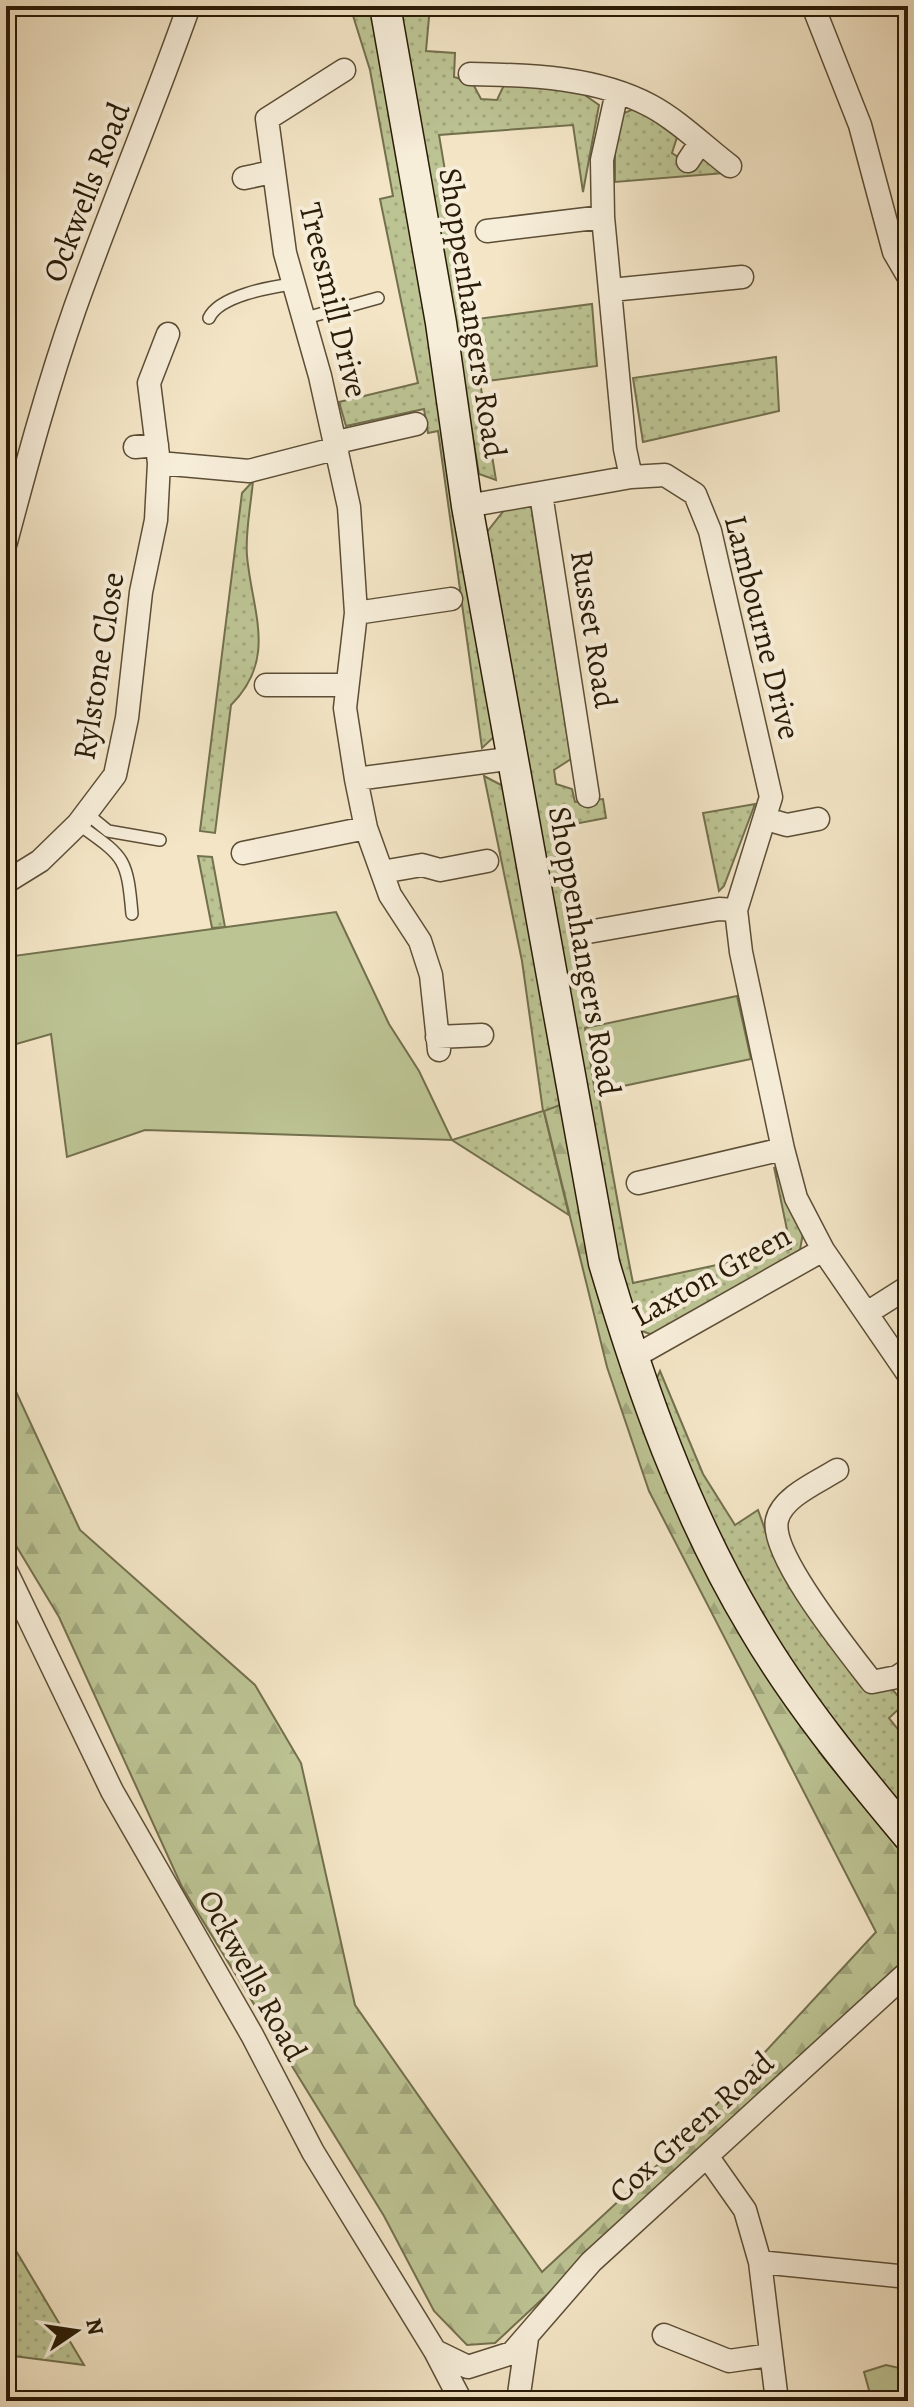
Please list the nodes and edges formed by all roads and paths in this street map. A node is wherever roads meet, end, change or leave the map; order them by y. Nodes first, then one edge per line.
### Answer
1 (189, 6) edge
2 (385, 6) edge
3 (813, 6) edge
4 (344, 70) dead end
5 (483, 79) dead end
6 (617, 92) junction
7 (730, 166) dead end
8 (272, 172) junction
9 (244, 178) dead end
10 (603, 217) junction
11 (487, 231) dead end
12 (908, 276) edge
13 (742, 277) dead end
14 (293, 284) junction
15 (611, 290) junction
16 (378, 298) dead end
17 (209, 318) dead end
18 (302, 319) junction
19 (168, 334) dead end
20 (416, 424) dead end
21 (337, 445) junction
22 (150, 452) junction
23 (631, 477) junction
24 (541, 494) junction
25 (467, 506) junction
26 (6, 542) edge
27 (451, 599) dead end
28 (356, 613) junction
29 (266, 685) dead end
30 (346, 685) junction
31 (514, 758) junction
32 (356, 779) junction
33 (588, 796) dead end
34 (82, 818) junction
35 (766, 819) junction
36 (818, 819) dead end
37 (366, 828) junction
38 (160, 840) dead end
39 (243, 853) dead end
40 (487, 861) dead end
41 (382, 872) junction
42 (6, 882) edge
43 (736, 910) junction
44 (132, 914) dead end
45 (588, 932) dead end
46 (482, 1035) dead end
47 (783, 1149) junction
48 (638, 1183) dead end
49 (823, 1250) junction
50 (908, 1287) edge
51 (867, 1313) junction
52 (631, 1354) junction
53 (908, 1374) edge
54 (837, 1470) dead end
55 (6, 1571) edge
56 (908, 1670) edge
57 (908, 1836) edge
58 (908, 1972) edge
59 (707, 2156) junction
60 (760, 2262) junction
61 (908, 2277) edge
62 (665, 2333) dead end
63 (527, 2338) junction
64 (435, 2351) junction
65 (770, 2355) junction
66 (461, 2401) edge
67 (518, 2401) edge
68 (777, 2401) edge

1 - 26 street, Ockwells Road
2 - 25 street, Shoppenhangers Road
3 - 12 street
4 - 8 street, Treesmill Drive
5 - 6 street
6 - 7 street
6 - 10 street
8 - 9 street, Treesmill Drive
8 - 14 street, Treesmill Drive
10 - 11 street
10 - 15 street
13 - 15 street
14 - 17 lane
14 - 18 street, Treesmill Drive
15 - 23 street
16 - 18 lane
18 - 21 street, Treesmill Drive
19 - 22 street, Rylstone Close
20 - 21 street, Treesmill Drive
21 - 22 street
21 - 28 street, Treesmill Drive
22 - 34 street, Rylstone Close
23 - 24 street, Lambourne Drive
23 - 35 street, Lambourne Drive
24 - 25 street, Lambourne Drive
24 - 33 street, Russet Road
25 - 31 street, Shoppenhangers Road
27 - 28 street
28 - 30 street, Treesmill Drive
29 - 30 street
30 - 32 street, Treesmill Drive
31 - 32 street
31 - 52 street, Shoppenhangers Road
32 - 37 street, Treesmill Drive
34 - 38 lane
34 - 42 street, Rylstone Close
34 - 44 lane
35 - 36 street
35 - 43 street, Lambourne Drive
37 - 39 street
37 - 41 street, Treesmill Drive
40 - 41 street
41 - 46 street, Treesmill Drive
43 - 45 street
43 - 47 street, Lambourne Drive
47 - 48 street
47 - 49 street, Lambourne Drive
49 - 51 street, Lambourne Drive
49 - 52 street, Laxton Green
50 - 51 street
51 - 53 street, Lambourne Drive
52 - 57 street, Shoppenhangers Road
54 - 56 street
55 - 64 street, Ockwells Road
58 - 59 street, Cox Green Road
59 - 60 street
59 - 63 street, Cox Green Road
60 - 61 street
60 - 65 street
62 - 65 street
63 - 64 street, Cox Green Road
63 - 67 street
64 - 66 street, Ockwells Road
65 - 68 street

